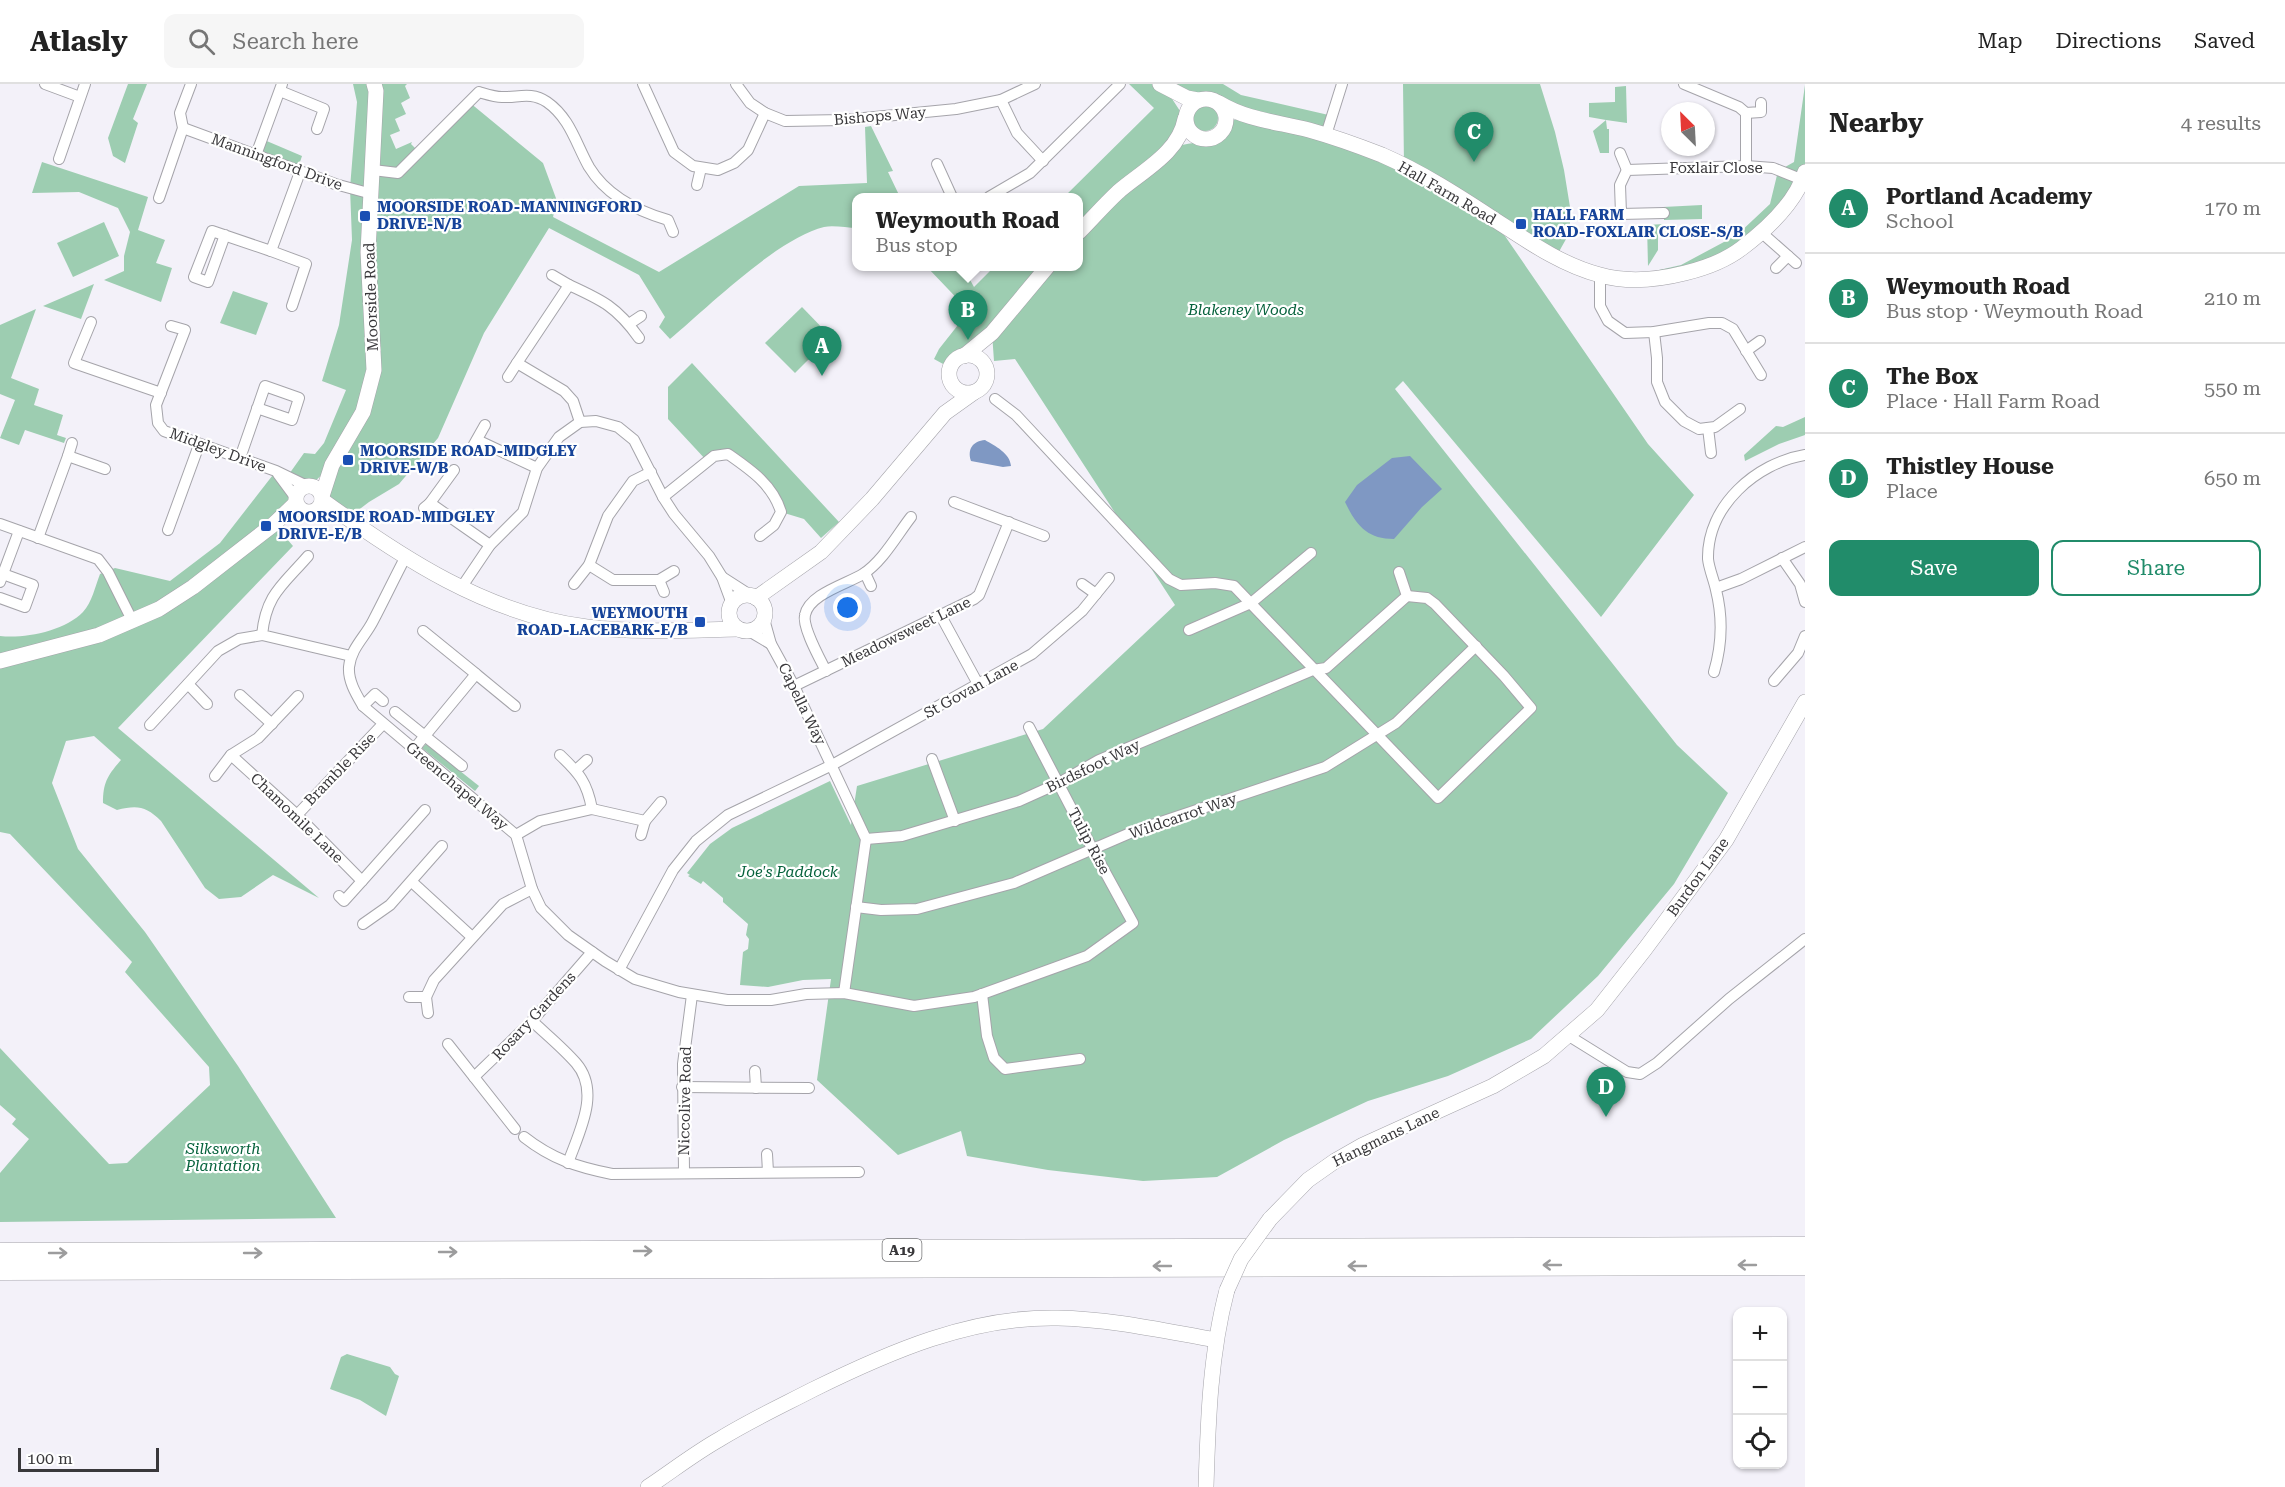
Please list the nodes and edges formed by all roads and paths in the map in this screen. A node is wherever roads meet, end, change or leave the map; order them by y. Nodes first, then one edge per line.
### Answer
1 (45, 84) edge
2 (85, 84) edge
3 (191, 84) edge
4 (374, 84) edge
5 (643, 84) edge
6 (736, 84) edge
7 (1035, 84) edge
8 (1120, 84) edge
9 (1342, 84) edge
10 (1684, 84) edge
11 (1162, 85) edge
12 (281, 88) edge
13 (80, 97) junction
14 (1001, 100) junction
15 (1198, 100) junction
16 (1219, 103) junction
17 (1761, 103) dead end
18 (765, 113) junction
19 (1746, 113) junction
20 (1185, 118) junction
21 (1255, 119) junction
22 (183, 128) junction
23 (1223, 128) junction
24 (317, 129) dead end
25 (1326, 135) junction
26 (1206, 139) junction
27 (1620, 153) dead end
28 (1166, 154) junction
29 (256, 155) junction
30 (59, 159) dead end
31 (1043, 161) junction
32 (937, 164) dead end
33 (1746, 166) junction
34 (701, 168) junction
35 (373, 170) junction
36 (1628, 170) junction
37 (300, 172) junction
38 (1804, 176) edge
39 (696, 185) dead end
40 (950, 193) edge
41 (998, 193) edge
42 (372, 194) junction
43 (159, 198) dead end
44 (678, 211) dead end
45 (1664, 213) dead end
46 (668, 219) junction
47 (1083, 228) edge
48 (673, 232) dead end
49 (1762, 233) junction
50 (225, 236) dead end
51 (271, 251) junction
52 (1776, 268) dead end
53 (1045, 271) edge
54 (552, 275) dead end
55 (1600, 275) junction
56 (568, 285) junction
57 (292, 306) dead end
58 (641, 316) dead end
59 (91, 322) dead end
60 (629, 324) junction
61 (171, 326) dead end
62 (1654, 332) junction
63 (992, 333) junction
64 (639, 338) dead end
65 (1760, 341) dead end
66 (1746, 351) junction
67 (964, 356) junction
68 (517, 363) junction
69 (985, 366) junction
70 (1761, 375) dead end
71 (508, 377) dead end
72 (951, 382) junction
73 (161, 393) junction
74 (973, 393) junction
75 (995, 399) dead end
76 (257, 408) dead end
77 (1740, 409) dead end
78 (945, 414) junction
79 (580, 422) junction
80 (485, 425) dead end
81 (1708, 428) junction
82 (72, 443) dead end
83 (199, 445) junction
84 (1710, 453) dead end
85 (1805, 455) edge
86 (68, 456) junction
87 (240, 458) junction
88 (332, 465) junction
89 (537, 468) junction
90 (105, 469) dead end
91 (454, 470) dead end
92 (276, 471) junction
93 (651, 472) junction
94 (308, 486) junction
95 (663, 497) junction
96 (322, 498) junction
97 (954, 502) dead end
98 (302, 506) junction
99 (781, 512) junction
100 (793, 516) dead end
101 (911, 517) dead end
102 (348, 518) junction
103 (1009, 522) junction
104 (0, 524) edge
105 (168, 530) dead end
106 (19, 531) junction
107 (760, 536) dead end
108 (1044, 536) dead end
109 (38, 538) junction
110 (490, 545) junction
111 (1805, 547) edge
112 (1311, 553) dead end
113 (308, 556) dead end
114 (405, 558) junction
115 (1782, 558) junction
116 (589, 565) junction
117 (674, 571) dead end
118 (1399, 572) dead end
119 (865, 573) junction
120 (722, 577) junction
121 (2, 578) edge
122 (1109, 578) dead end
123 (659, 580) junction
124 (573, 584) dead end
125 (1082, 584) dead end
126 (871, 586) dead end
127 (462, 588) junction
128 (1716, 588) junction
129 (664, 592) dead end
130 (1096, 594) junction
131 (1407, 596) junction
132 (0, 598) edge
133 (1805, 602) edge
134 (1251, 603) junction
135 (759, 605) junction
136 (731, 607) junction
137 (941, 616) junction
138 (132, 620) junction
139 (703, 629) junction
140 (744, 630) junction
141 (1189, 630) dead end
142 (423, 631) dead end
143 (262, 635) junction
144 (1805, 636) edge
145 (771, 644) junction
146 (1476, 646) junction
147 (351, 657) junction
148 (0, 661) edge
149 (1313, 670) junction
150 (826, 671) junction
151 (1713, 672) dead end
152 (476, 674) junction
153 (1774, 681) dead end
154 (188, 684) junction
155 (978, 684) junction
156 (794, 686) junction
157 (240, 695) dead end
158 (298, 696) dead end
159 (383, 701) dead end
160 (1805, 702) edge
161 (207, 704) dead end
162 (363, 706) junction
163 (515, 706) dead end
164 (395, 712) dead end
165 (272, 724) junction
166 (383, 724) junction
167 (150, 725) dead end
168 (1029, 727) dead end
169 (1376, 735) junction
170 (424, 736) junction
171 (414, 749) junction
172 (231, 755) junction
173 (560, 755) dead end
174 (932, 759) dead end
175 (587, 760) dead end
176 (832, 765) junction
177 (462, 766) dead end
178 (576, 770) junction
179 (215, 776) dead end
180 (1059, 783) junction
181 (661, 802) dead end
182 (592, 809) junction
183 (425, 810) dead end
184 (297, 815) junction
185 (645, 821) junction
186 (955, 821) junction
187 (516, 835) junction
188 (641, 835) dead end
189 (866, 839) junction
190 (442, 846) dead end
191 (1093, 850) junction
192 (363, 881) junction
193 (412, 882) junction
194 (532, 889) junction
195 (339, 897) dead end
196 (856, 907) junction
197 (1133, 923) joint
198 (363, 924) dead end
199 (472, 937) junction
200 (1805, 939) edge
201 (592, 952) junction
202 (620, 970) junction
203 (844, 993) junction
204 (982, 994) junction
205 (692, 995) junction
206 (410, 997) dead end
207 (426, 997) junction
208 (428, 1013) dead end
209 (532, 1021) junction
210 (1569, 1036) junction
211 (448, 1044) dead end
212 (1080, 1059) dead end
213 (755, 1071) dead end
214 (474, 1077) junction
215 (682, 1087) junction
216 (756, 1088) junction
217 (809, 1088) dead end
218 (515, 1128) dead end
219 (524, 1137) dead end
220 (767, 1154) dead end
221 (568, 1163) junction
222 (768, 1172) junction
223 (859, 1172) dead end
224 (684, 1173) junction
225 (1805, 1247) edge
226 (0, 1253) edge
227 (1805, 1265) edge
228 (0, 1270) edge
229 (1216, 1340) junction
230 (648, 1487) edge
231 (1206, 1487) edge

1 - 13 street
2 - 13 street
3 - 22 street
4 - 35 street, Moorside Road
5 - 34 street
6 - 18 street, Bishops Way
7 - 14 street, Bishops Way
8 - 31 street
9 - 25 street
10 - 19 street
11 - 15 street
11 - 20 street
12 - 24 street
12 - 29 street
13 - 30 street
14 - 18 street, Bishops Way
14 - 31 street
15 - 16 street
15 - 20 street
16 - 21 street, Hall Farm Road
16 - 23 street
17 - 19 street
18 - 34 street
19 - 33 street
20 - 26 street
20 - 28 street
21 - 23 street, Hall Farm Road
21 - 25 street, Hall Farm Road
22 - 29 street, Manningford Drive
22 - 43 street
23 - 26 street
25 - 55 street, Hall Farm Road
26 - 28 street
27 - 36 street
28 - 47 street
29 - 37 street, Manningford Drive
31 - 41 street
32 - 40 street
33 - 36 street, Foxlair Close
33 - 38 street, Foxlair Close
34 - 39 street
35 - 42 street, Moorside Road
35 - 46 street
36 - 45 street
37 - 42 street, Manningford Drive
37 - 51 street
38 - 49 street, Hall Farm Road
42 - 88 street, Moorside Road
44 - 46 street
46 - 48 street
49 - 52 street
49 - 55 street, Hall Farm Road
50 - 51 street
51 - 57 street
53 - 63 street
54 - 56 street
55 - 62 street
56 - 60 street
56 - 68 street
58 - 60 street
59 - 73 street
60 - 64 street
61 - 73 street
62 - 66 street
62 - 81 street
63 - 67 street
63 - 69 street
65 - 66 street
66 - 70 street
67 - 69 street
67 - 72 street
68 - 71 street
68 - 79 street
69 - 74 street
72 - 74 street
72 - 78 street
73 - 83 street, Midgley Drive
74 - 78 street
75 - 134 street
76 - 87 street
77 - 81 street
78 - 135 street
79 - 89 street
79 - 93 street
80 - 89 street
81 - 84 street
82 - 86 street
83 - 87 street, Midgley Drive
83 - 105 street
85 - 128 street
86 - 90 street
86 - 109 street
87 - 92 street, Midgley Drive
88 - 94 street, Moorside Road
88 - 96 street, Moorside Road
89 - 110 street
91 - 110 street
92 - 94 street, Midgley Drive
92 - 98 street, Midgley Drive
93 - 95 street
93 - 116 street
94 - 96 street
94 - 98 street, Moorside Road
95 - 99 street
95 - 120 street
96 - 98 street, Moorside Road
96 - 102 street
97 - 103 street
98 - 102 street
98 - 138 street
99 - 100 street
99 - 107 street
101 - 119 street
102 - 114 street
103 - 108 street
103 - 137 street, Meadowsweet Lane
104 - 106 street
106 - 109 street
106 - 121 street
109 - 138 street
110 - 127 street
111 - 115 street
112 - 134 street
113 - 143 street
114 - 127 street
114 - 147 street
115 - 128 street
115 - 133 street
116 - 123 street
116 - 124 street
117 - 123 street
118 - 131 street
119 - 126 street
119 - 150 street
120 - 135 street
120 - 136 street
121 - 132 street
122 - 130 street, St Govan Lane
123 - 129 street
125 - 130 street
127 - 139 street
128 - 151 street
130 - 155 street, St Govan Lane
131 - 146 street
131 - 149 street, Birdsfoot Way
134 - 141 street
134 - 149 street
135 - 136 street
135 - 140 street
135 - 145 street, Capella Way
136 - 139 street
136 - 140 street
137 - 150 street, Meadowsweet Lane
137 - 155 street
138 - 148 street
139 - 140 street
140 - 145 street
142 - 152 street
143 - 147 street
143 - 154 street
144 - 153 street
145 - 156 street, Capella Way
146 - 169 street, Wildcarrot Way
146 - 169 street
147 - 162 street, Greenchapel Way
149 - 169 street
149 - 180 street, Birdsfoot Way
150 - 156 street, Meadowsweet Lane
152 - 163 street
152 - 170 street
154 - 161 street
154 - 167 street
155 - 176 street, St Govan Lane
156 - 176 street, Capella Way
157 - 165 street
158 - 165 street
159 - 162 street
160 - 210 street, Burdon Lane
162 - 166 street, Greenchapel Way
164 - 170 street
165 - 172 street
166 - 171 street, Greenchapel Way
166 - 184 street, Bramble Rise
168 - 180 street, Tulip Rise
169 - 191 street, Wildcarrot Way
170 - 171 street
170 - 177 street
171 - 187 street, Greenchapel Way
172 - 179 street
172 - 184 street, Chamomile Lane
173 - 178 street
174 - 186 street
175 - 178 street
176 - 189 street, Capella Way
176 - 202 street, St Govan Lane
178 - 182 street
180 - 186 street, Birdsfoot Way
180 - 191 street, Tulip Rise
181 - 185 street
182 - 185 street
182 - 187 street
183 - 192 street
184 - 192 street, Chamomile Lane
185 - 188 street
186 - 189 street, Birdsfoot Way
187 - 194 street, Greenchapel Way
189 - 196 street
190 - 193 street
191 - 196 street, Wildcarrot Way
191 - 197 street, Tulip Rise
192 - 195 street
193 - 198 street
193 - 199 street
194 - 199 street
194 - 201 street, Greenchapel Way
196 - 203 street
197 - 204 street, Greenchapel Way
199 - 207 street
200 - 210 street
201 - 202 street, Greenchapel Way
201 - 209 street, Rosary Gardens
202 - 205 street, Greenchapel Way
203 - 204 street, Greenchapel Way
203 - 205 street, Greenchapel Way
204 - 212 street
205 - 215 street, Niccolive Road
206 - 207 street
207 - 208 street
209 - 214 street, Rosary Gardens
209 - 221 street
210 - 229 street, Hangmans Lane, bridge
211 - 214 street
213 - 216 street
214 - 218 street
215 - 216 street
215 - 224 street, Niccolive Road
216 - 217 street
219 - 221 street, Niccolive Road
220 - 222 street
221 - 224 street, Niccolive Road
222 - 223 street, Niccolive Road
222 - 224 street, Niccolive Road
226 -> 225 highway, A19
227 -> 228 highway, A19
229 - 230 street
229 - 231 street, Hangmans Lane

